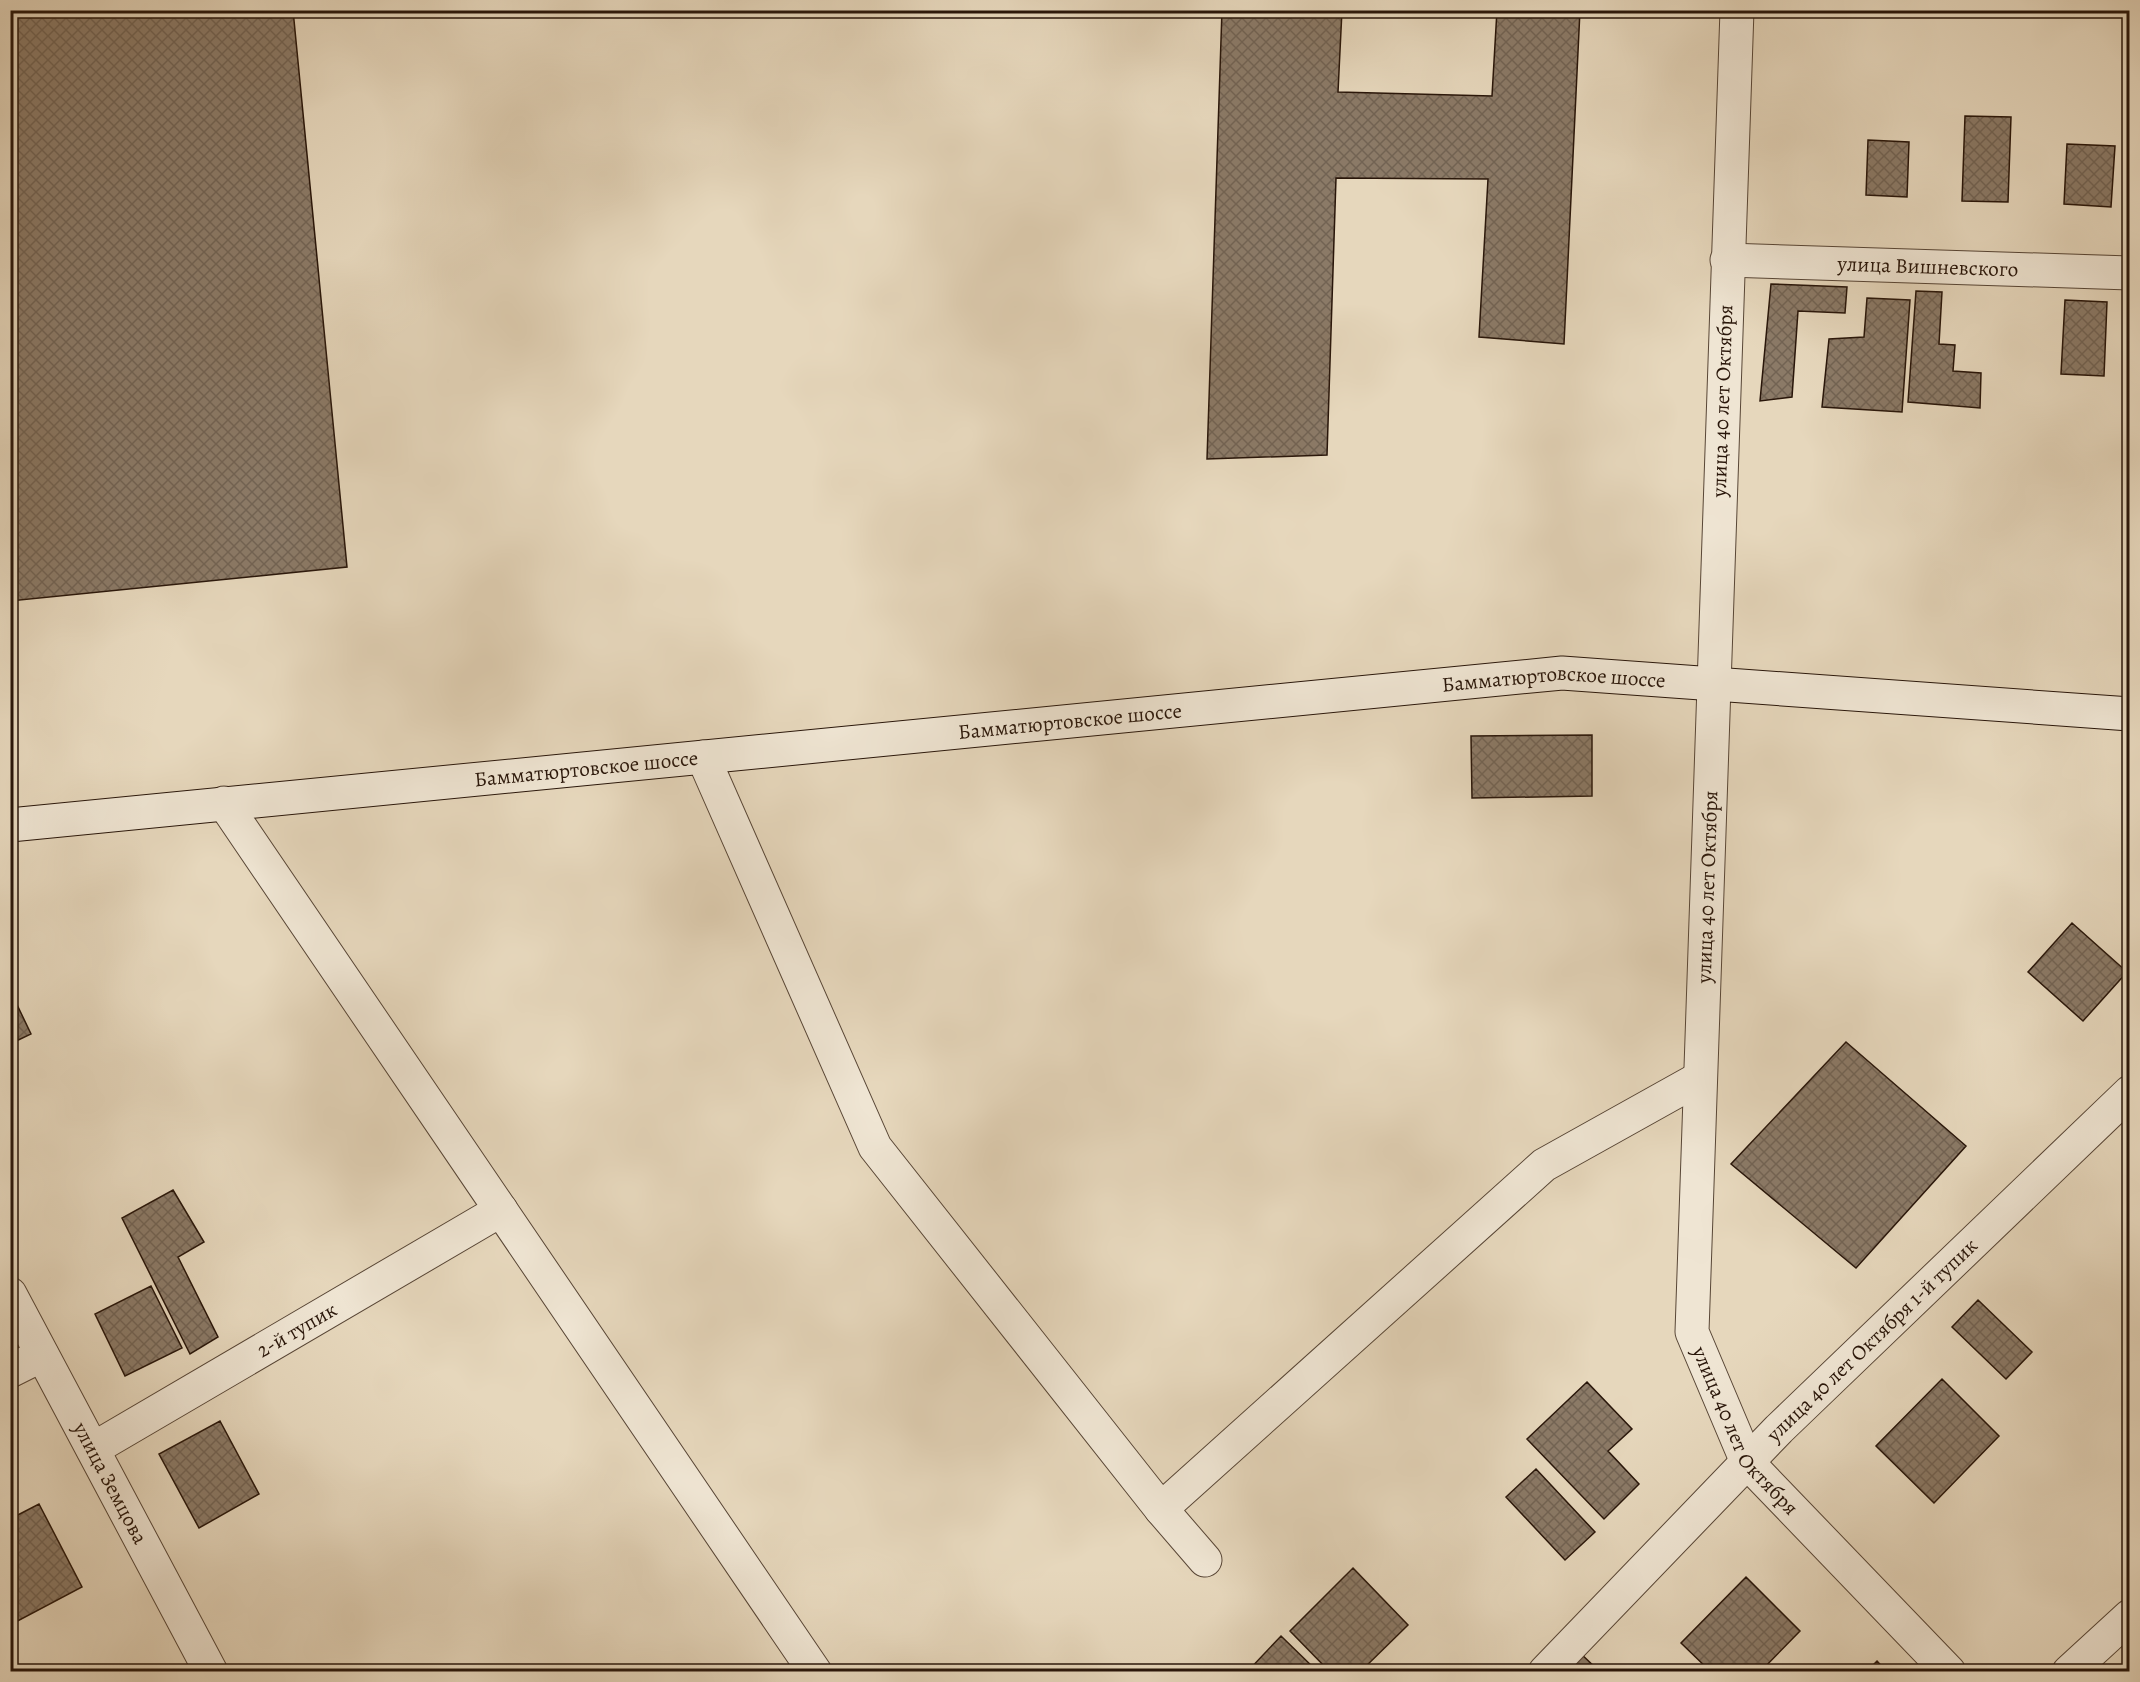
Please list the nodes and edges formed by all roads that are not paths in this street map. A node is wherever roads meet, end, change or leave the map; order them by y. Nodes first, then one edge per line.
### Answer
1 (1737, 10) edge
2 (1727, 260) junction
3 (2130, 273) edge
4 (1713, 684) junction
5 (2130, 714) edge
6 (703, 757) junction
7 (224, 804) junction
8 (10, 825) edge
9 (1700, 1078) junction
10 (2130, 1092) edge
11 (501, 1210) junction
12 (10, 1294) edge
13 (42, 1354) junction
14 (10, 1371) edge
15 (93, 1449) junction
16 (1747, 1462) junction
17 (1161, 1509) junction
18 (1205, 1560) dead end
19 (2130, 1616) edge
20 (211, 1671) edge
21 (815, 1671) edge
22 (1545, 1671) edge
23 (1949, 1671) edge
24 (2069, 1671) edge

1 - 2 street, улица 40 лет Октября
2 - 3 street, улица Вишневского
2 - 4 street, улица 40 лет Октября
4 - 5 street, Бамматюртовское шоссе
4 - 6 street, Бамматюртовское шоссе
4 - 9 street, улица 40 лет Октября
6 - 7 street, Бамматюртовское шоссе
6 - 17 street
7 - 8 street, Бамматюртовское шоссе
7 - 11 street
9 - 16 street, улица 40 лет Октября
9 - 17 street
10 - 16 street, улица 40 лет Октября 1-й тупик
11 - 15 street, 2-й тупик
11 - 21 street
12 - 13 street, улица Земцова
13 - 14 street
13 - 15 street, улица Земцова
15 - 20 street, улица Земцова
16 - 22 street, улица 40 лет Октября 1-й тупик
16 - 23 street, улица 40 лет Октября
17 - 18 street
19 - 24 street

